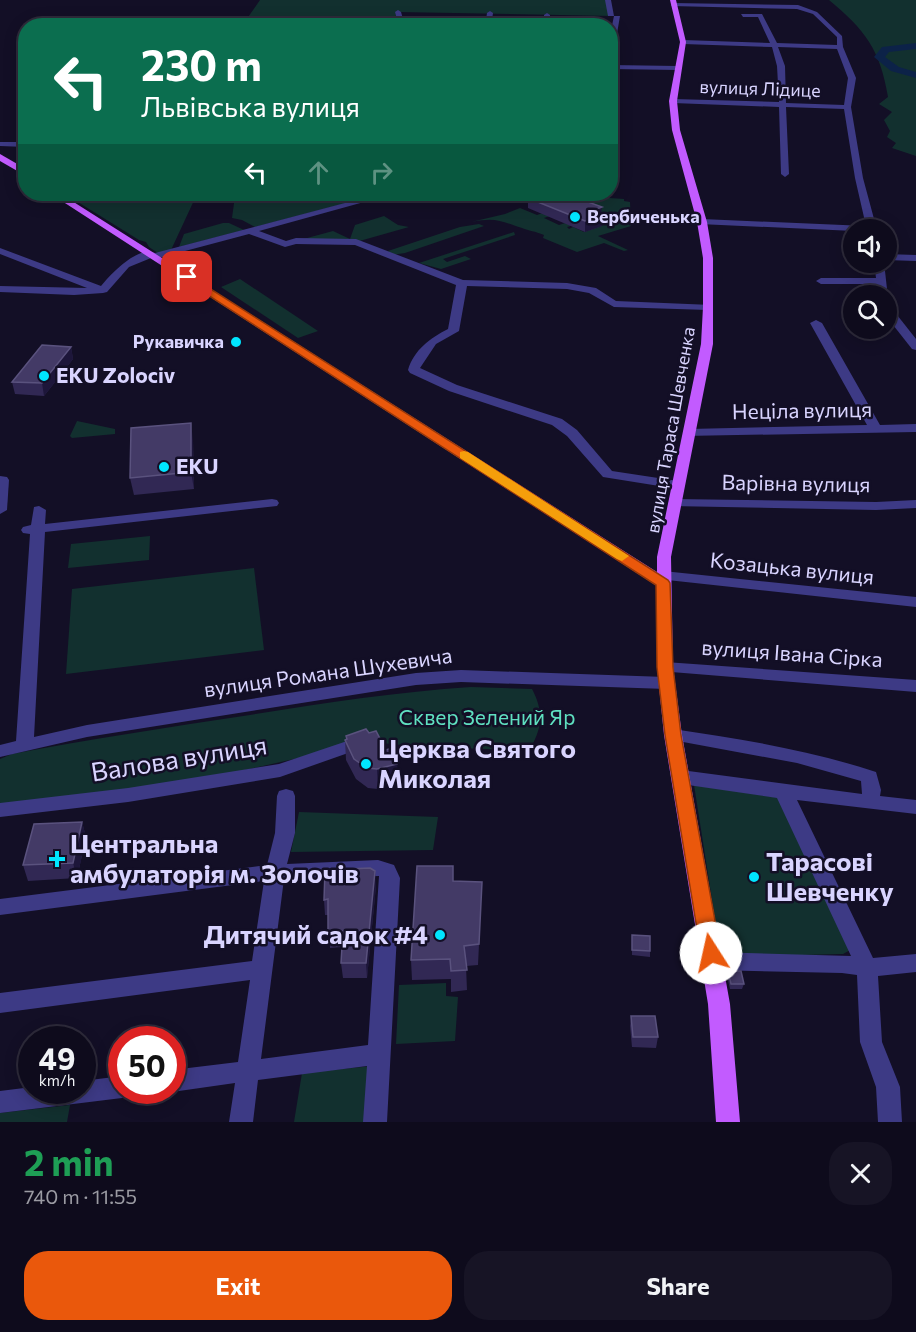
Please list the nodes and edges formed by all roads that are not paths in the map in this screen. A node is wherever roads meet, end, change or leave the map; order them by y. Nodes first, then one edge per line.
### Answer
1 (608, 0) edge
2 (677, 8) edge
3 (398, 12) dead end
4 (490, 13) dead end
5 (739, 15) dead end
6 (400, 18) edge
7 (489, 18) edge
8 (614, 18) edge
9 (682, 42) junction
10 (774, 44) junction
11 (840, 47) junction
12 (618, 67) edge
13 (678, 68) junction
14 (673, 101) junction
15 (782, 105) junction
16 (847, 107) junction
17 (0, 144) edge
18 (18, 145) edge
19 (0, 157) edge
20 (18, 168) edge
21 (785, 174) dead end
22 (67, 201) edge
23 (362, 201) edge
24 (869, 219) edge
25 (702, 222) junction
26 (843, 228) edge
27 (250, 231) junction
28 (0, 251) edge
29 (153, 255) junction
30 (897, 257) edge
31 (916, 258) edge
32 (881, 273) edge
33 (821, 281) dead end
34 (882, 281) junction
35 (462, 283) junction
36 (883, 285) edge
37 (0, 289) edge
38 (103, 290) junction
39 (708, 307) junction
40 (897, 322) edge
41 (816, 323) dead end
42 (916, 347) edge
43 (916, 428) edge
44 (876, 429) junction
45 (689, 433) junction
46 (2, 480) dead end
47 (678, 485) junction
48 (272, 503) dead end
49 (675, 503) junction
50 (916, 504) edge
51 (0, 510) edge
52 (39, 510) dead end
53 (33, 530) junction
54 (663, 580) junction
55 (916, 602) edge
56 (666, 675) junction
57 (916, 686) edge
58 (673, 735) junction
59 (362, 742) edge
60 (25, 743) junction
61 (0, 751) edge
62 (681, 777) junction
63 (784, 792) junction
64 (286, 796) dead end
65 (869, 801) junction
66 (916, 807) edge
67 (0, 810) edge
68 (275, 872) junction
69 (0, 907) edge
70 (712, 961) junction
71 (916, 963) edge
72 (867, 968) junction
73 (261, 969) junction
74 (0, 1003) edge
75 (379, 1054) junction
76 (249, 1072) junction
77 (186, 1079) edge
78 (108, 1089) edge
79 (0, 1102) edge
80 (241, 1122) edge
81 (375, 1122) edge
82 (728, 1122) edge
83 (890, 1122) edge

1 - 8 street
2 - 9 main road, вулиця Тараса Шевченка
2 - 11 street
3 - 6 street
4 - 7 street
5 - 10 street
9 - 10 street
9 - 13 main road, вулиця Тараса Шевченка
10 - 11 street
10 - 15 street
11 - 16 street
12 - 13 street
13 - 14 main road, вулиця Тараса Шевченка
14 - 15 street, вулиця Лідице
14 - 25 main road, вулиця Тараса Шевченка
15 - 16 street, вулиця Лідице
15 - 21 street
16 - 24 street
17 - 18 street
19 - 20 main road
22 - 29 main road
23 - 27 street
25 - 26 street
25 - 39 main road, вулиця Тараса Шевченка
27 - 29 street
27 - 35 street
28 - 38 street
29 - 38 street
29 - 54 main road
30 - 31 street
32 - 34 street
33 - 34 street
34 - 36 street
35 - 39 street
35 - 47 street
37 - 38 street
39 - 45 main road, вулиця Тараса Шевченка
40 - 42 street
41 - 44 street
43 - 44 street, Неціла вулиця
44 - 45 street, Неціла вулиця
45 - 47 main road, вулиця Тараса Шевченка
46 - 51 street
47 - 49 main road, вулиця Тараса Шевченка
48 - 53 street
49 - 50 street, Варівна вулиця
49 - 54 main road, вулиця Тараса Шевченка
52 - 53 street
53 - 60 street
54 - 55 street, Козацька вулиця
54 - 56 main road, вулиця Тараса Шевченка
56 - 57 street, вулиця Івана Сірка
56 - 58 main road, вулиця Тараса Шевченка
56 - 60 street, вулиця Романа Шухевича
58 - 62 main road, вулиця Тараса Шевченка
58 - 65 street
59 - 67 street, Валова вулиця
60 - 61 street, вулиця Романа Шухевича
62 - 63 street
62 - 70 main road, вулиця Тараса Шевченка
63 - 65 street
63 - 72 street
64 - 68 street
65 - 66 street
68 - 69 street
68 - 73 street
68 - 75 street
70 - 72 street
70 - 82 main road, вулиця Тараса Шевченка
71 - 72 street
72 - 83 street
73 - 74 street
73 - 76 street
75 - 76 street
75 - 81 street
76 - 77 street
76 - 80 street
78 - 79 street

